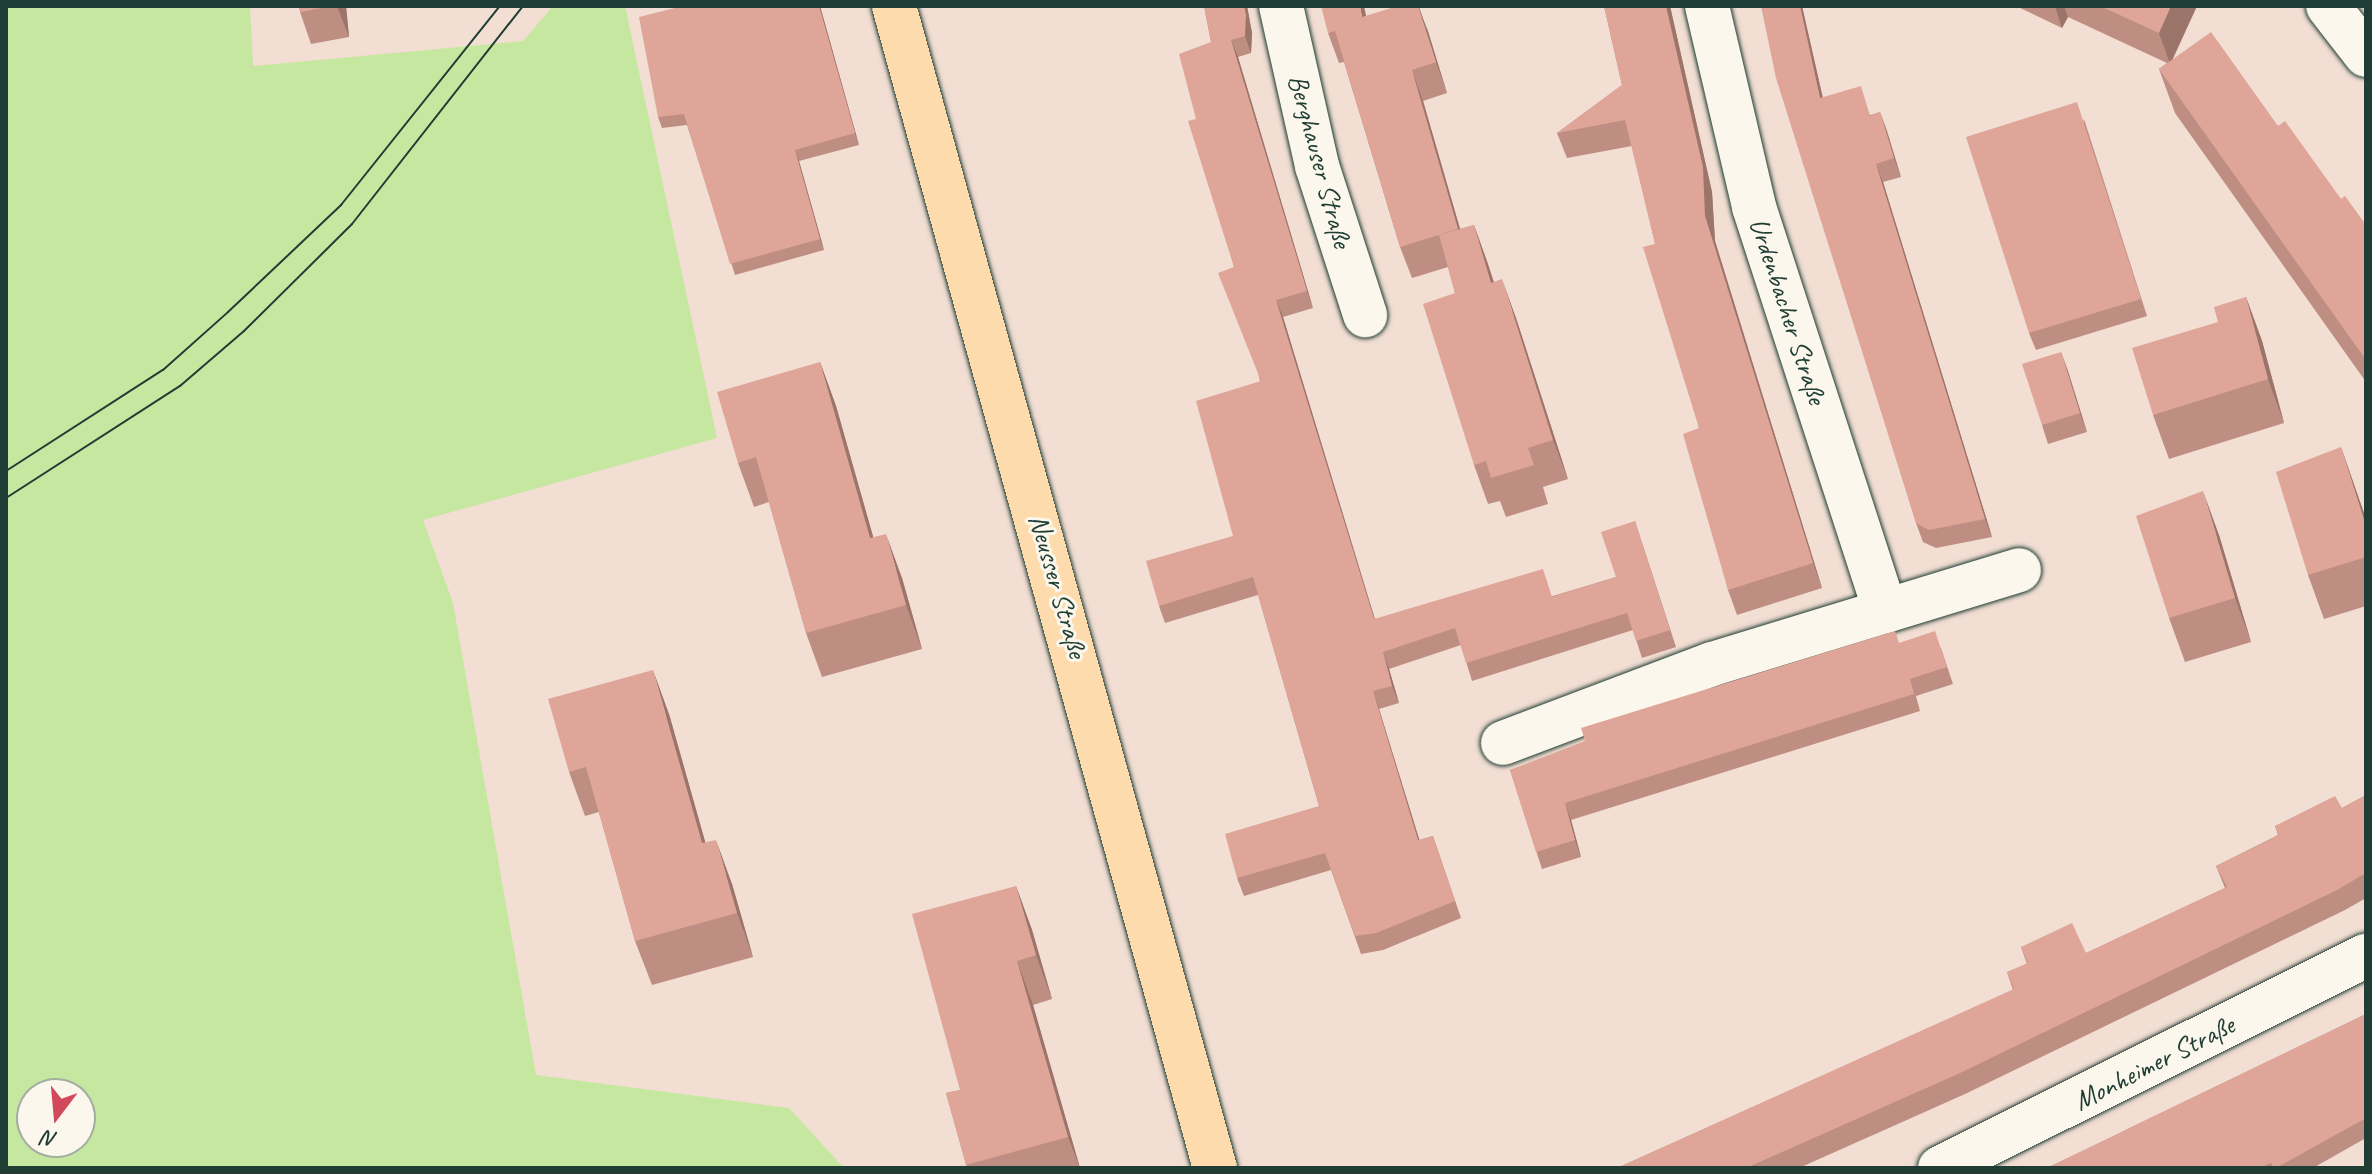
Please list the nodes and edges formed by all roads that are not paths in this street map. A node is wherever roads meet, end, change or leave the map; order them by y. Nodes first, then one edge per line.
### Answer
1 (894, 6) edge
2 (1281, 6) edge
3 (1707, 6) edge
4 (2328, 6) edge
5 (2366, 55) edge
6 (1365, 315) dead end
7 (2019, 570) dead end
8 (1885, 611) junction
9 (1503, 743) dead end
10 (2366, 956) edge
11 (1215, 1168) edge
12 (1940, 1168) edge

1 - 11 main road, Neusser Straße
2 - 6 street, Berghauser Straße
3 - 8 street, Urdenbacher Straße
4 - 5 street
7 - 8 street
8 - 9 street
10 - 12 street, Monheimer Straße

